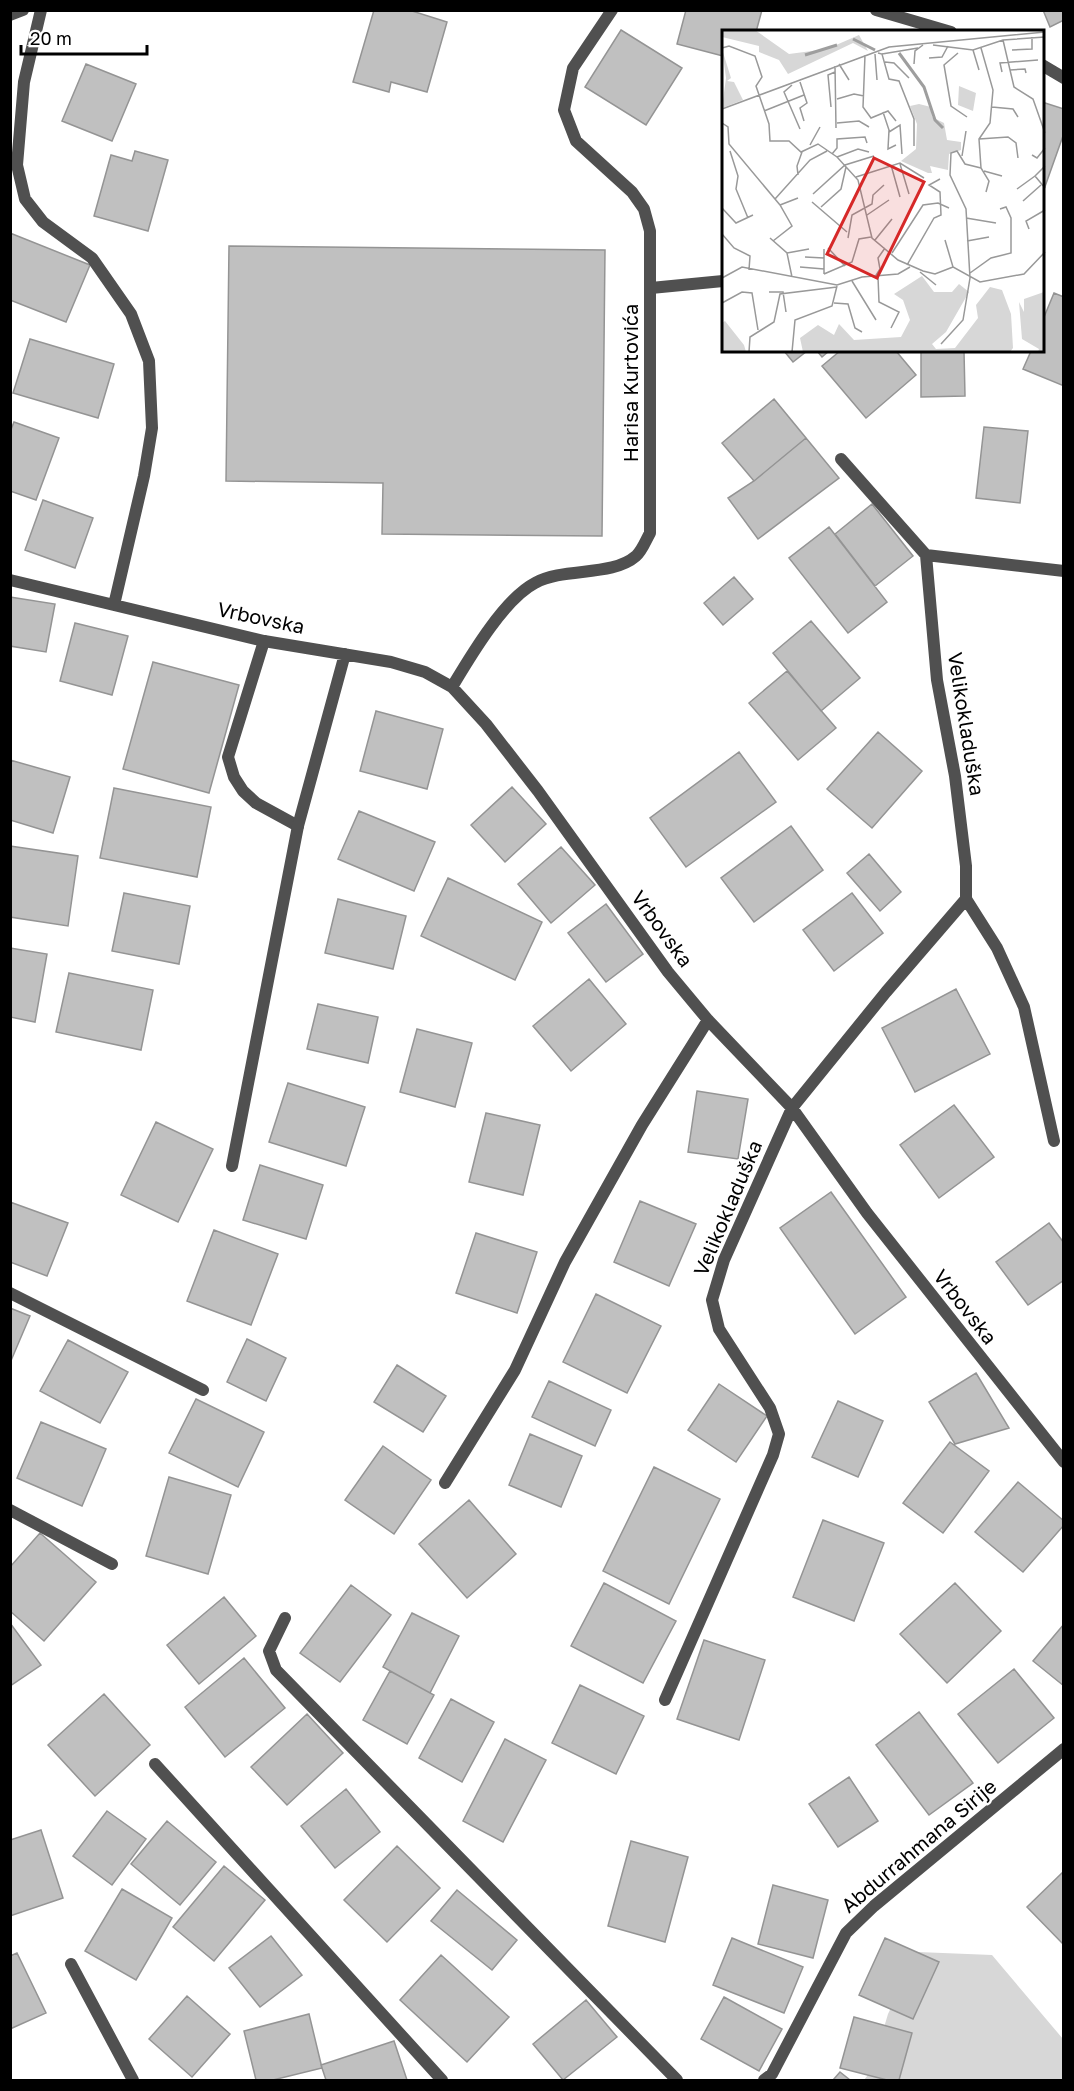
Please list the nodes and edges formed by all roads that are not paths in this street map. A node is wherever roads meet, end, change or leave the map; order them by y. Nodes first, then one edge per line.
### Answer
1 (23, 10) edge
2 (41, 10) edge
3 (612, 10) edge
4 (876, 10) edge
5 (10, 15) edge
6 (944, 30) edge
7 (1044, 66) edge
8 (1064, 78) edge
9 (722, 281) edge
10 (651, 288) junction
11 (841, 459) dead end
12 (926, 555) junction
13 (1064, 571) edge
14 (10, 580) edge
15 (114, 605) junction
16 (264, 641) junction
17 (345, 654) junction
18 (452, 687) junction
19 (298, 826) junction
20 (966, 899) junction
21 (708, 1020) junction
22 (792, 1108) junction
23 (1054, 1141) dead end
24 (232, 1166) dead end
25 (10, 1293) edge
26 (203, 1390) dead end
27 (1064, 1462) edge
28 (445, 1483) dead end
29 (10, 1510) edge
30 (112, 1564) dead end
31 (285, 1618) dead end
32 (664, 1700) dead end
33 (1064, 1749) edge
34 (155, 1764) dead end
35 (71, 1964) dead end
36 (133, 2080) edge
37 (442, 2080) edge
38 (677, 2080) edge
39 (764, 2080) edge

1 - 5 street
2 - 15 street
3 - 10 street, Harisa Kurtovića
4 - 6 street
7 - 8 street
9 - 10 street
10 - 18 street, Harisa Kurtovića
11 - 12 street
12 - 13 street
12 - 20 street, Velikokladuška
14 - 15 street, Vrbovska
15 - 16 street, Vrbovska
16 - 17 street, Vrbovska
16 - 19 street
17 - 18 street, Vrbovska
17 - 19 street
18 - 21 street, Vrbovska
19 - 24 street
20 - 22 street, Velikokladuška
20 - 23 street
21 - 22 street, Vrbovska
21 - 28 street
22 - 27 street, Vrbovska
22 - 32 street, Velikokladuška
25 - 26 street
29 - 30 street
31 - 38 street
33 - 39 street, Abdurrahmana Sirije
34 - 37 street
35 - 36 street

